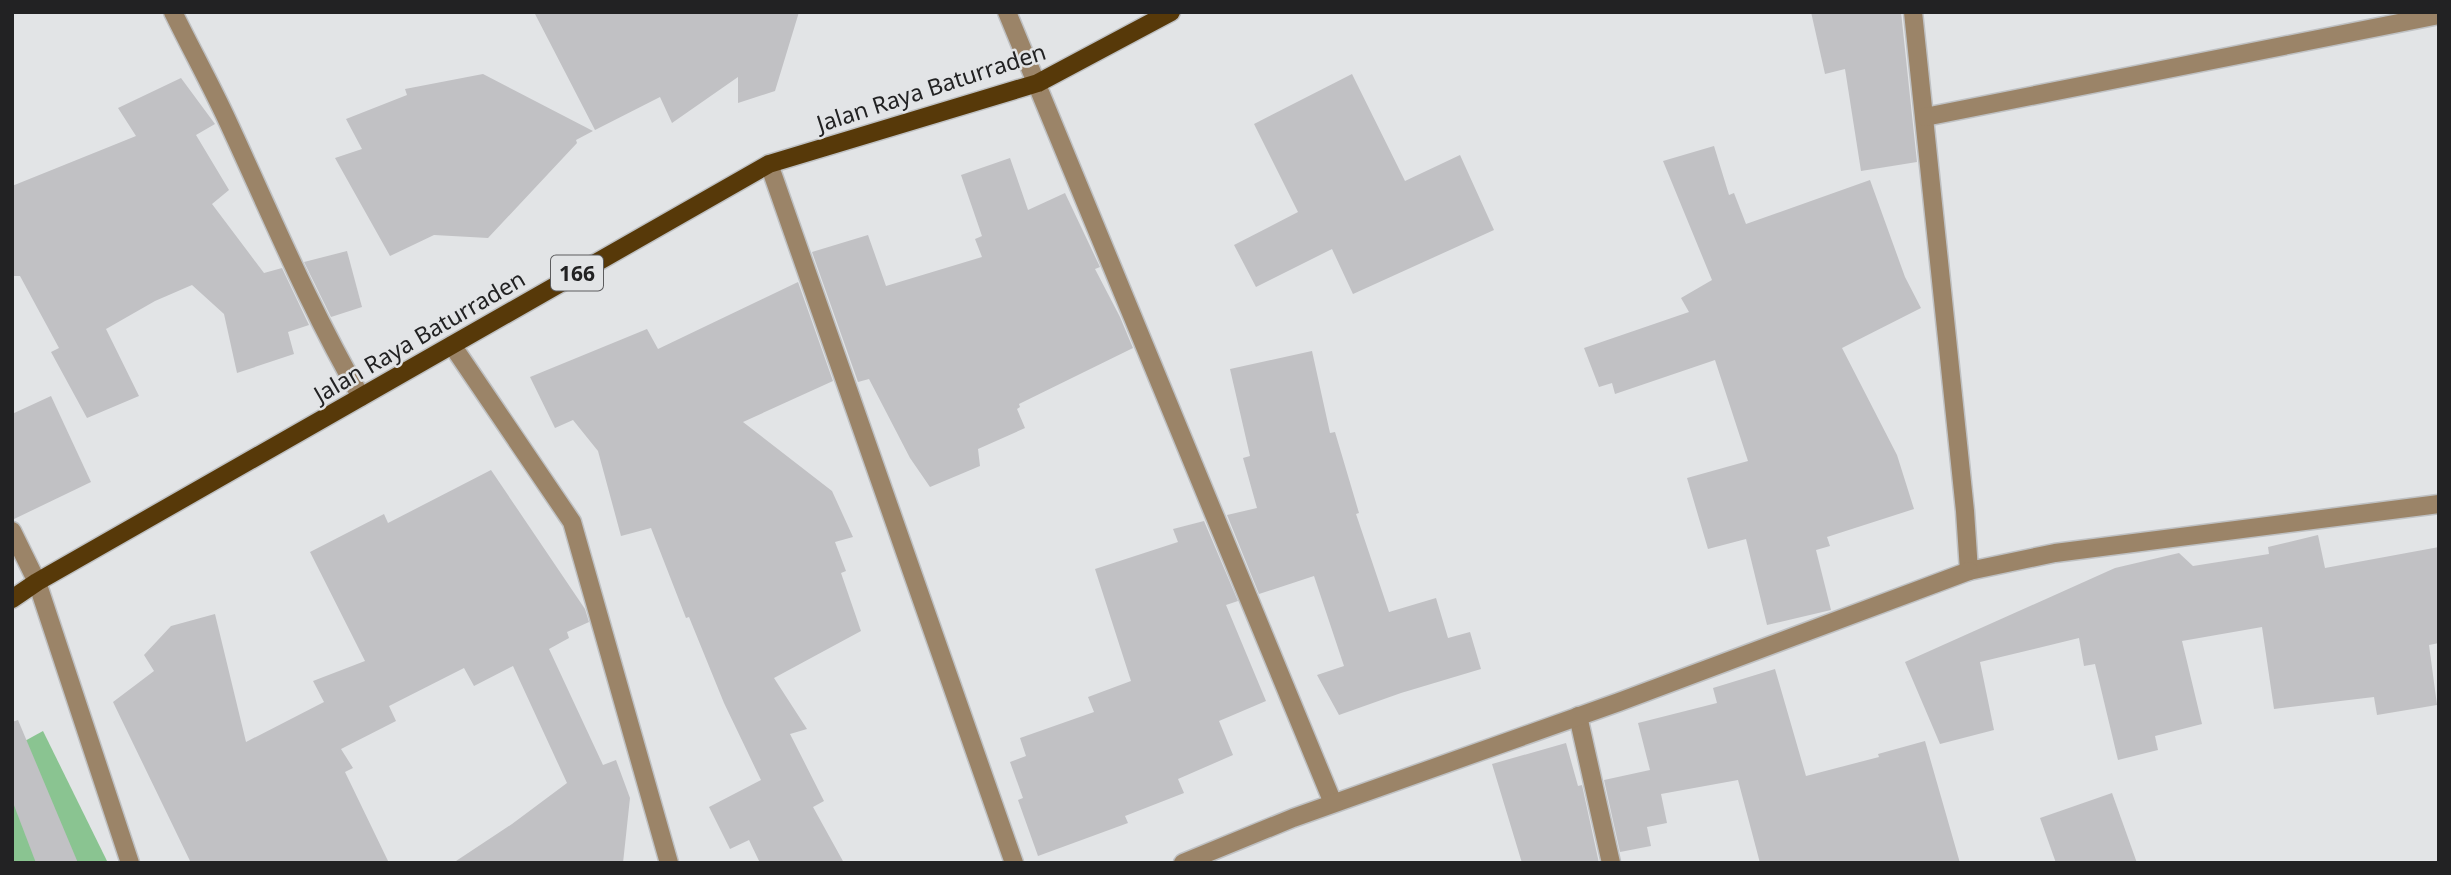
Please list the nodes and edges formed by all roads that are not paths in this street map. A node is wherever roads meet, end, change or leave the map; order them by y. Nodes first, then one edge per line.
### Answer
1 (173, 12) edge
2 (1007, 12) edge
3 (1171, 12) edge
4 (1913, 12) edge
5 (2439, 15) edge
6 (1038, 83) junction
7 (1925, 117) junction
8 (769, 164) junction
9 (452, 345) junction
10 (361, 397) junction
11 (2439, 504) edge
12 (12, 531) edge
13 (1969, 571) junction
14 (37, 582) junction
15 (12, 599) edge
16 (1577, 716) junction
17 (1333, 803) junction
18 (130, 863) edge
19 (669, 863) edge
20 (1014, 863) edge
21 (1183, 863) edge
22 (1611, 863) edge

1 - 10 street
2 - 6 street
3 - 6 main road, Jalan Raya Baturraden / 166
4 - 7 street
5 - 7 street
6 - 8 main road, Jalan Raya Baturraden / 166
6 - 17 street
7 - 13 street
8 - 9 main road, Jalan Raya Baturraden / 166
8 - 20 street
9 - 10 main road, Jalan Raya Baturraden / 166
9 - 19 street
10 - 14 main road, Jalan Raya Baturraden / 166
11 - 13 street
12 - 14 street
13 - 16 street
14 - 15 main road, Jalan Raya Baturraden / 166
14 - 18 street
16 - 17 street
16 - 22 street
17 - 21 street

